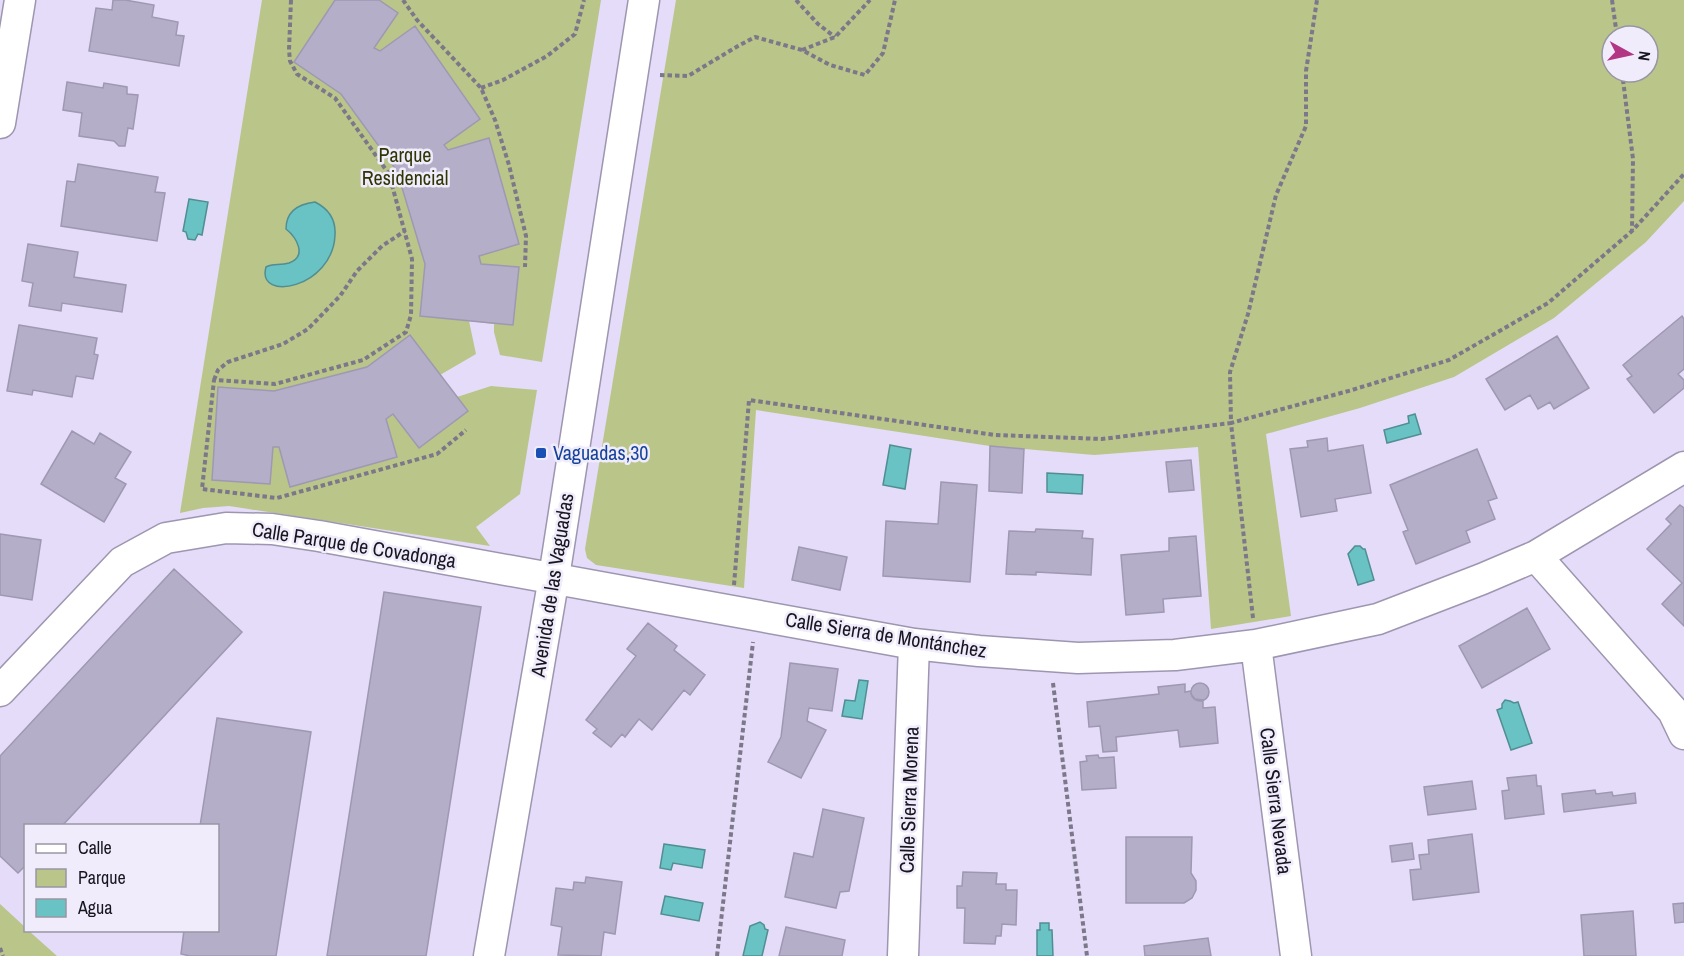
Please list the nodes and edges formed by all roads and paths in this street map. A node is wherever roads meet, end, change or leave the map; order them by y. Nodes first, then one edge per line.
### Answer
1 (20, 0) edge
2 (291, 0) edge
3 (403, 0) edge
4 (584, 0) edge
5 (644, 0) edge
6 (796, 0) edge
7 (870, 0) edge
8 (895, 0) edge
9 (1317, 0) edge
10 (1612, 0) edge
11 (1615, 24) edge
12 (835, 37) junction
13 (802, 50) junction
14 (633, 73) junction
15 (1624, 84) edge
16 (481, 88) junction
17 (0, 123) edge
18 (1684, 174) edge
19 (405, 231) junction
20 (1632, 231) junction
21 (525, 267) dead end
22 (214, 380) junction
23 (1231, 423) junction
24 (466, 430) dead end
25 (1684, 467) edge
26 (1536, 556) junction
27 (554, 577) junction
28 (744, 612) junction
29 (914, 644) junction
30 (1256, 645) junction
31 (1050, 656) junction
32 (0, 692) edge
33 (1684, 734) edge
34 (0, 948) edge
35 (3, 956) edge
36 (489, 956) edge
37 (717, 956) edge
38 (903, 956) edge
39 (1087, 956) edge
40 (1296, 956) edge

1 - 17 street
2 - 19 path
3 - 16 path
4 - 16 path
5 - 14 street, Avenida de las Vaguadas
6 - 12 path
7 - 12 path
8 - 13 path
9 - 23 path
10 - 11 path
12 - 13 path
13 - 14 path
14 - 27 street, Avenida de las Vaguadas
15 - 20 path
16 - 21 path
18 - 20 path
19 - 22 path
19 - 22 path
20 - 23 path
22 - 24 path
23 - 28 path
23 - 30 path
25 - 26 street, Calle Sierra de Montánchez
26 - 30 street, Calle Sierra de Montánchez
26 - 33 street
27 - 28 street, Calle Sierra de Montánchez
27 - 32 street, Calle Parque de Covadonga
27 - 36 street, Avenida de las Vaguadas
28 - 29 street, Calle Sierra de Montánchez
28 - 37 path
29 - 31 street, Calle Sierra de Montánchez
29 - 38 street, Calle Sierra Morena
30 - 31 street, Calle Sierra de Montánchez
30 - 40 street, Calle Sierra Nevada
31 - 39 path
34 - 35 path

